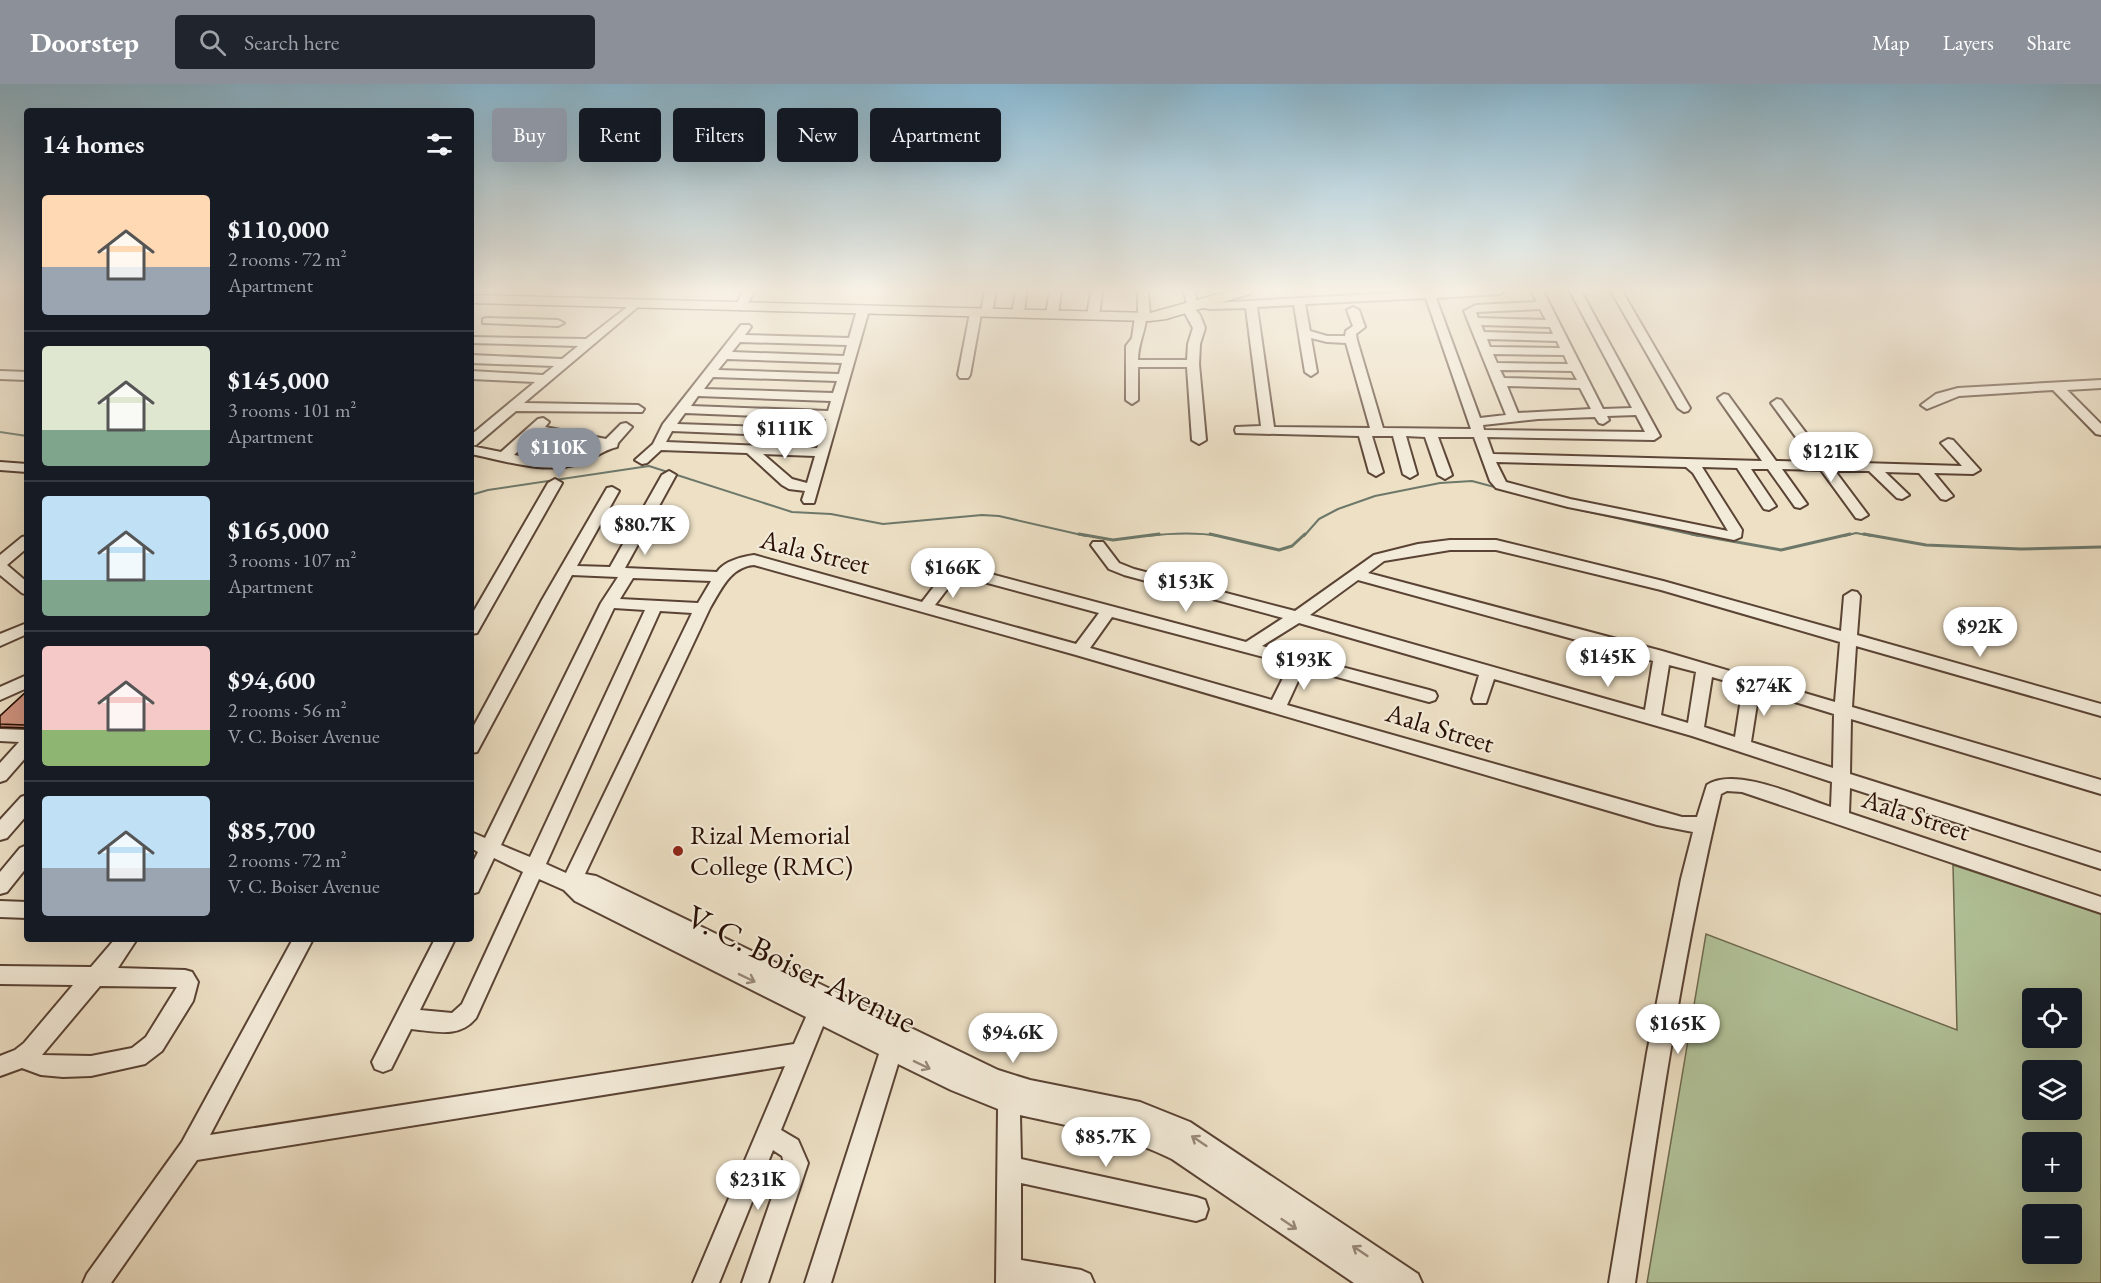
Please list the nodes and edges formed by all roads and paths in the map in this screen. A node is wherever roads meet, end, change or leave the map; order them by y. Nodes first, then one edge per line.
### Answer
1 (584, 347) edge
2 (730, 347) edge
3 (853, 347) edge
4 (972, 347) edge
5 (1132, 347) edge
6 (1194, 347) edge
7 (1257, 347) edge
8 (1307, 347) edge
9 (1353, 347) edge
10 (1449, 347) edge
11 (1484, 347) edge
12 (1566, 347) edge
13 (1606, 347) edge
14 (1649, 347) edge
15 (1485, 350) junction
16 (1569, 352) junction
17 (724, 355) junction
18 (474, 359) edge
19 (849, 360) junction
20 (564, 363) junction
21 (1132, 363) junction
22 (1193, 364) junction
23 (1492, 366) junction
24 (1577, 368) junction
25 (1311, 372) dead end
26 (710, 373) junction
27 (0, 375) edge
28 (474, 375) edge
29 (964, 375) dead end
30 (22, 376) edge
31 (546, 378) junction
32 (843, 378) junction
33 (1499, 382) junction
34 (1585, 384) junction
35 (2101, 384) edge
36 (2057, 387) junction
37 (0, 388) edge
38 (696, 392) junction
39 (837, 397) junction
40 (1724, 398) dead end
41 (1132, 400) dead end
42 (1777, 403) dead end
43 (1928, 405) dead end
44 (513, 407) junction
45 (560, 408) junction
46 (1684, 408) dead end
47 (638, 409) dead end
48 (682, 409) junction
49 (1642, 411) junction
50 (1599, 412) junction
51 (832, 415) junction
52 (1538, 415) junction
53 (1513, 416) junction
54 (626, 427) dead end
55 (669, 427) junction
56 (535, 429) junction
57 (1479, 429) junction
58 (1241, 430) dead end
59 (1268, 430) junction
60 (2101, 431) edge
61 (826, 433) junction
62 (1372, 433) junction
63 (1399, 433) junction
64 (1431, 434) junction
65 (1548, 435) junction
66 (1611, 437) junction
67 (474, 440) edge
68 (1199, 440) dead end
69 (1948, 443) dead end
70 (612, 444) junction
71 (658, 446) junction
72 (751, 450) junction
73 (474, 451) edge
74 (822, 452) junction
75 (504, 457) junction
76 (1488, 458) junction
77 (642, 460) dead end
78 (1690, 463) junction
79 (1741, 464) junction
80 (1772, 465) junction
81 (0, 466) edge
82 (1826, 467) junction
83 (24, 468) edge
84 (1873, 468) junction
85 (1923, 469) junction
86 (1376, 472) dead end
87 (1410, 474) dead end
88 (669, 475) dead end
89 (1444, 475) dead end
90 (555, 483) dead end
91 (612, 491) dead end
92 (1902, 495) dead end
93 (1946, 496) dead end
94 (1800, 504) dead end
95 (1769, 506) dead end
96 (1861, 515) dead end
97 (24, 543) edge
98 (1098, 546) dead end
99 (934, 564) dead end
100 (0, 565) edge
101 (955, 569) junction
102 (567, 570) junction
103 (622, 572) junction
104 (1356, 575) junction
105 (720, 577) junction
106 (24, 587) edge
107 (1852, 596) dead end
108 (609, 603) junction
109 (655, 605) junction
110 (702, 608) junction
111 (926, 608) junction
112 (1109, 610) junction
113 (1297, 617) junction
114 (474, 624) edge
115 (24, 629) edge
116 (1850, 638) junction
117 (1, 640) edge
118 (1249, 647) junction
119 (1080, 651) junction
120 (1662, 657) junction
121 (1299, 660) junction
122 (1705, 669) junction
123 (1488, 671) junction
124 (24, 682) edge
125 (1752, 682) junction
126 (0, 694) edge
127 (1430, 696) dead end
128 (1480, 699) dead end
129 (1277, 707) junction
130 (1843, 710) junction
131 (2101, 710) edge
132 (1652, 718) junction
133 (1695, 731) junction
134 (0, 735) edge
135 (24, 736) edge
136 (474, 741) edge
137 (1742, 746) junction
138 (24, 748) edge
139 (0, 775) edge
140 (1839, 777) junction
141 (2101, 787) edge
142 (24, 805) edge
143 (1840, 819) junction
144 (1707, 821) junction
145 (0, 833) edge
146 (474, 842) edge
147 (489, 849) junction
148 (24, 857) edge
149 (2101, 861) edge
150 (534, 868) junction
151 (474, 880) edge
152 (0, 886) edge
153 (581, 887) junction
154 (2101, 905) edge
155 (0, 909) edge
156 (24, 910) edge
157 (125, 942) edge
158 (301, 942) edge
159 (444, 942) edge
160 (0, 975) edge
161 (96, 977) junction
162 (824, 1006) junction
163 (405, 1019) junction
164 (891, 1050) junction
165 (802, 1053) junction
166 (22, 1058) junction
167 (383, 1062) dead end
168 (0, 1066) edge
169 (1009, 1093) junction
170 (766, 1136) junction
171 (190, 1150) junction
172 (1008, 1168) junction
173 (1271, 1201) junction
174 (1196, 1209) dead end
175 (1009, 1277) edge
176 (96, 1283) edge
177 (706, 1283) edge
178 (755, 1283) edge
179 (818, 1283) edge
180 (1081, 1283) edge
181 (1376, 1283) edge
182 (1409, 1283) edge
183 (1622, 1283) edge

1 - 20 street
2 - 17 street
3 - 19 street
4 - 29 street
5 - 21 street
6 - 22 street
7 - 59 street
8 - 25 street
9 - 62 street
10 - 57 street
11 - 15 street
12 - 16 street
13 - 49 street
14 - 46 street
15 - 16 street
15 - 23 street
16 - 24 street
17 - 19 street
17 - 26 street
18 - 20 street
19 - 32 street
20 - 31 street
21 - 22 street
21 - 41 street
22 - 68 street
23 - 24 street
23 - 33 street
24 - 34 street
26 - 32 street
26 - 38 street
27 - 30 street
28 - 31 street
30 - 37 street
31 - 44 street
32 - 39 street
33 - 34 street
33 - 53 street
34 - 50 street
35 - 36 street
36 - 43 street
36 - 60 street
38 - 39 street
38 - 48 street
39 - 51 street
40 - 80 street
42 - 82 street
44 - 45 street
44 - 67 street
45 - 47 street
45 - 56 street
48 - 51 street
48 - 55 street
49 - 50 street
49 - 66 street
50 - 52 street
50 - 66 street
51 - 61 street
52 - 53 street
52 - 65 street
53 - 57 street
54 - 70 street
55 - 61 street
55 - 71 street
56 - 70 street
56 - 75 street
57 - 64 street
57 - 65 street
57 - 76 street
58 - 59 street
59 - 62 street
61 - 74 street
62 - 63 street
62 - 86 street
63 - 64 street
63 - 87 street
64 - 89 street
65 - 66 street
69 - 85 street
70 - 75 street
71 - 72 street
71 - 77 street
72 - 74 street
72 - 74 street
73 - 75 street
76 - 78 street
76 - 78 street
78 - 79 street
79 - 80 street
79 - 95 street
80 - 82 street
80 - 94 street
81 - 83 street
82 - 84 street
82 - 96 street
84 - 85 street
84 - 92 street
85 - 93 street
88 - 103 street
90 - 114 street
91 - 102 street
97 - 100 street
98 - 113 street
99 - 101 street
100 - 106 street
101 - 111 street
101 - 112 street
102 - 103 street
102 - 136 street
103 - 105 street
103 - 108 street
104 - 113 street
104 - 116 street
104 - 120 street
105 - 110 street, Aala Street
105 - 111 street, Aala Street
107 - 116 street
108 - 109 street
108 - 147 street
109 - 110 street
109 - 150 street
110 - 153 street, Aala Street
111 - 119 street, Aala Street
112 - 118 street
112 - 119 street
113 - 118 street
113 - 123 street
115 - 117 street
116 - 130 street
116 - 131 street
118 - 121 street
119 - 129 street, Aala Street
120 - 122 street
120 - 132 street
121 - 127 street
121 - 129 street
122 - 125 street
122 - 133 street
123 - 128 street
123 - 132 street
124 - 126 street
125 - 130 street
125 - 137 street
129 - 144 street, Aala Street
130 - 140 street
130 - 141 street
132 - 133 street
133 - 137 street
134 - 135 street
137 - 140 street
138 - 139 street
140 - 143 street
140 - 149 street
142 - 145 street
143 - 144 street, Aala Street
143 - 154 street, Aala Street
144 - 183 street
146 - 147 street, V. C. Boiser Avenue
147 - 150 street, V. C. Boiser Avenue
147 - 151 street
148 - 152 street
150 - 153 street, V. C. Boiser Avenue
150 - 163 street
153 - 162 street, V. C. Boiser Avenue
155 - 156 street
157 - 161 street
158 - 171 street
159 - 163 street
160 - 161 street
161 - 166 street
161 - 166 street
162 - 164 street, V. C. Boiser Avenue
162 - 165 street
162 - 169 street, V. C. Boiser Avenue
163 - 167 street
164 -> 169 street, V. C. Boiser Avenue
164 - 179 street
165 - 170 street
165 - 171 street
166 - 168 street
169 - 172 street
169 - 173 street, V. C. Boiser Avenue
170 - 177 street
170 - 178 street
171 - 176 street
172 - 174 street
172 - 175 street
173 -> 181 street, V. C. Boiser Avenue
182 -> 173 street, V. C. Boiser Avenue
175 - 180 street

